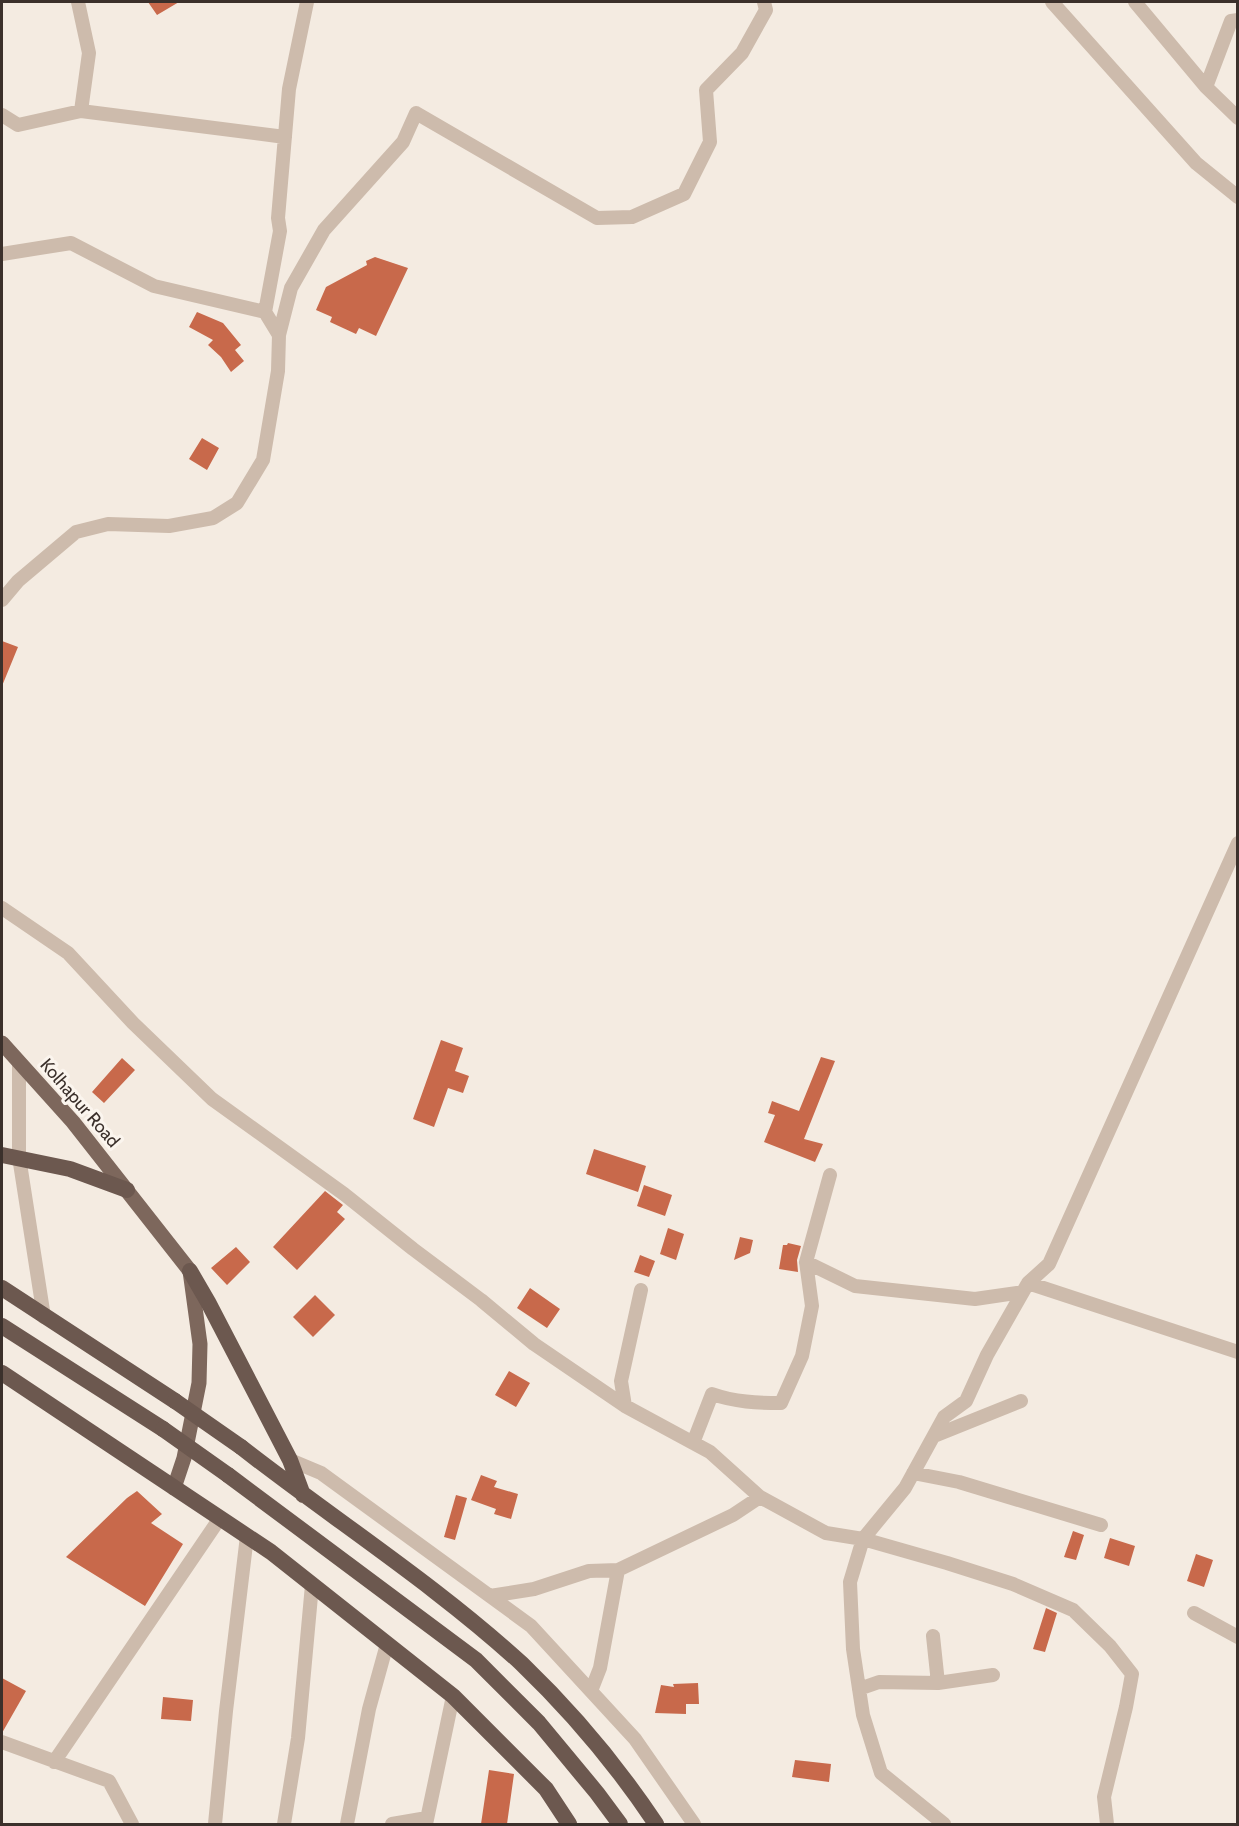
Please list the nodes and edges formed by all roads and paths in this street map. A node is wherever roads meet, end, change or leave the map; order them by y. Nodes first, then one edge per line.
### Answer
1 (78, 2) edge
2 (307, 2) edge
3 (764, 2) edge
4 (1052, 2) edge
5 (1135, 2) edge
6 (1238, 20) edge
7 (1206, 87) junction
8 (81, 111) junction
9 (2, 115) edge
10 (1238, 118) edge
11 (285, 137) junction
12 (1238, 197) edge
13 (2, 254) edge
14 (265, 312) junction
15 (279, 335) junction
16 (2, 600) edge
17 (1238, 843) edge
18 (2, 908) edge
19 (2, 1043) edge
20 (19, 1062) junction
21 (2, 1155) edge
22 (19, 1157) junction
23 (830, 1175) dead end
24 (127, 1190) junction
25 (806, 1262) junction
26 (190, 1271) junction
27 (2, 1288) edge
28 (1025, 1288) junction
29 (641, 1290) dead end
30 (44, 1317) junction
31 (2, 1326) edge
32 (1238, 1352) edge
33 (2, 1373) edge
34 (1021, 1401) dead end
35 (625, 1406) junction
36 (934, 1436) junction
37 (693, 1443) junction
38 (290, 1460) junction
39 (913, 1473) junction
40 (174, 1488) junction
41 (304, 1497) junction
42 (760, 1497) junction
43 (220, 1518) junction
44 (1101, 1525) dead end
45 (247, 1536) junction
46 (863, 1539) junction
47 (618, 1570) junction
48 (312, 1585) junction
49 (490, 1596) junction
50 (1194, 1613) dead end
51 (933, 1636) dead end
52 (1238, 1636) edge
53 (387, 1644) junction
54 (993, 1675) dead end
55 (938, 1683) junction
56 (859, 1689) junction
57 (591, 1691) junction
58 (453, 1696) junction
59 (2, 1742) edge
60 (54, 1762) junction
61 (426, 1821) edge
62 (132, 1824) edge
63 (215, 1824) edge
64 (284, 1824) edge
65 (347, 1824) edge
66 (392, 1824) edge
67 (569, 1824) edge
68 (620, 1824) edge
69 (656, 1824) edge
70 (694, 1824) edge
71 (944, 1824) edge
72 (1107, 1824) edge

1 - 8 street
2 - 11 street
3 - 15 street
4 - 12 street
5 - 7 street
6 - 7 street
7 - 10 street
8 - 9 street
8 - 11 street
11 - 14 street
13 - 14 street
14 - 15 street
15 - 16 street
17 - 28 street
18 - 35 street
19 - 20 main road, Kolhapur Road
20 - 22 street
20 - 24 main road, Kolhapur Road
21 - 22 highway
22 - 24 highway
22 - 30 street
23 - 25 street
24 - 26 main road, Kolhapur Road
25 - 28 street
25 - 37 street
26 - 38 highway
26 - 40 main road
27 - 30 highway
28 - 32 street
28 - 36 street
29 - 35 street
30 - 41 highway, bridge
31 - 68 highway, bridge
33 - 40 highway
34 - 36 street
35 - 37 street
36 - 39 street
37 - 42 street
38 - 41 highway
38 - 49 street
39 - 44 street
39 - 46 street
40 - 43 highway
41 - 69 highway
42 - 46 street
42 - 47 street
43 - 45 highway
43 - 60 street
45 - 48 highway
45 - 63 street
46 - 56 street
46 - 72 street
47 - 49 street
47 - 57 street
48 - 53 highway
48 - 64 street
49 - 57 street
50 - 52 street
51 - 55 street
53 - 58 highway
53 - 65 street
54 - 55 street
55 - 56 street
56 - 71 street
57 - 70 street
58 - 61 street
58 - 67 highway
59 - 60 street
60 - 62 street
61 - 66 street

